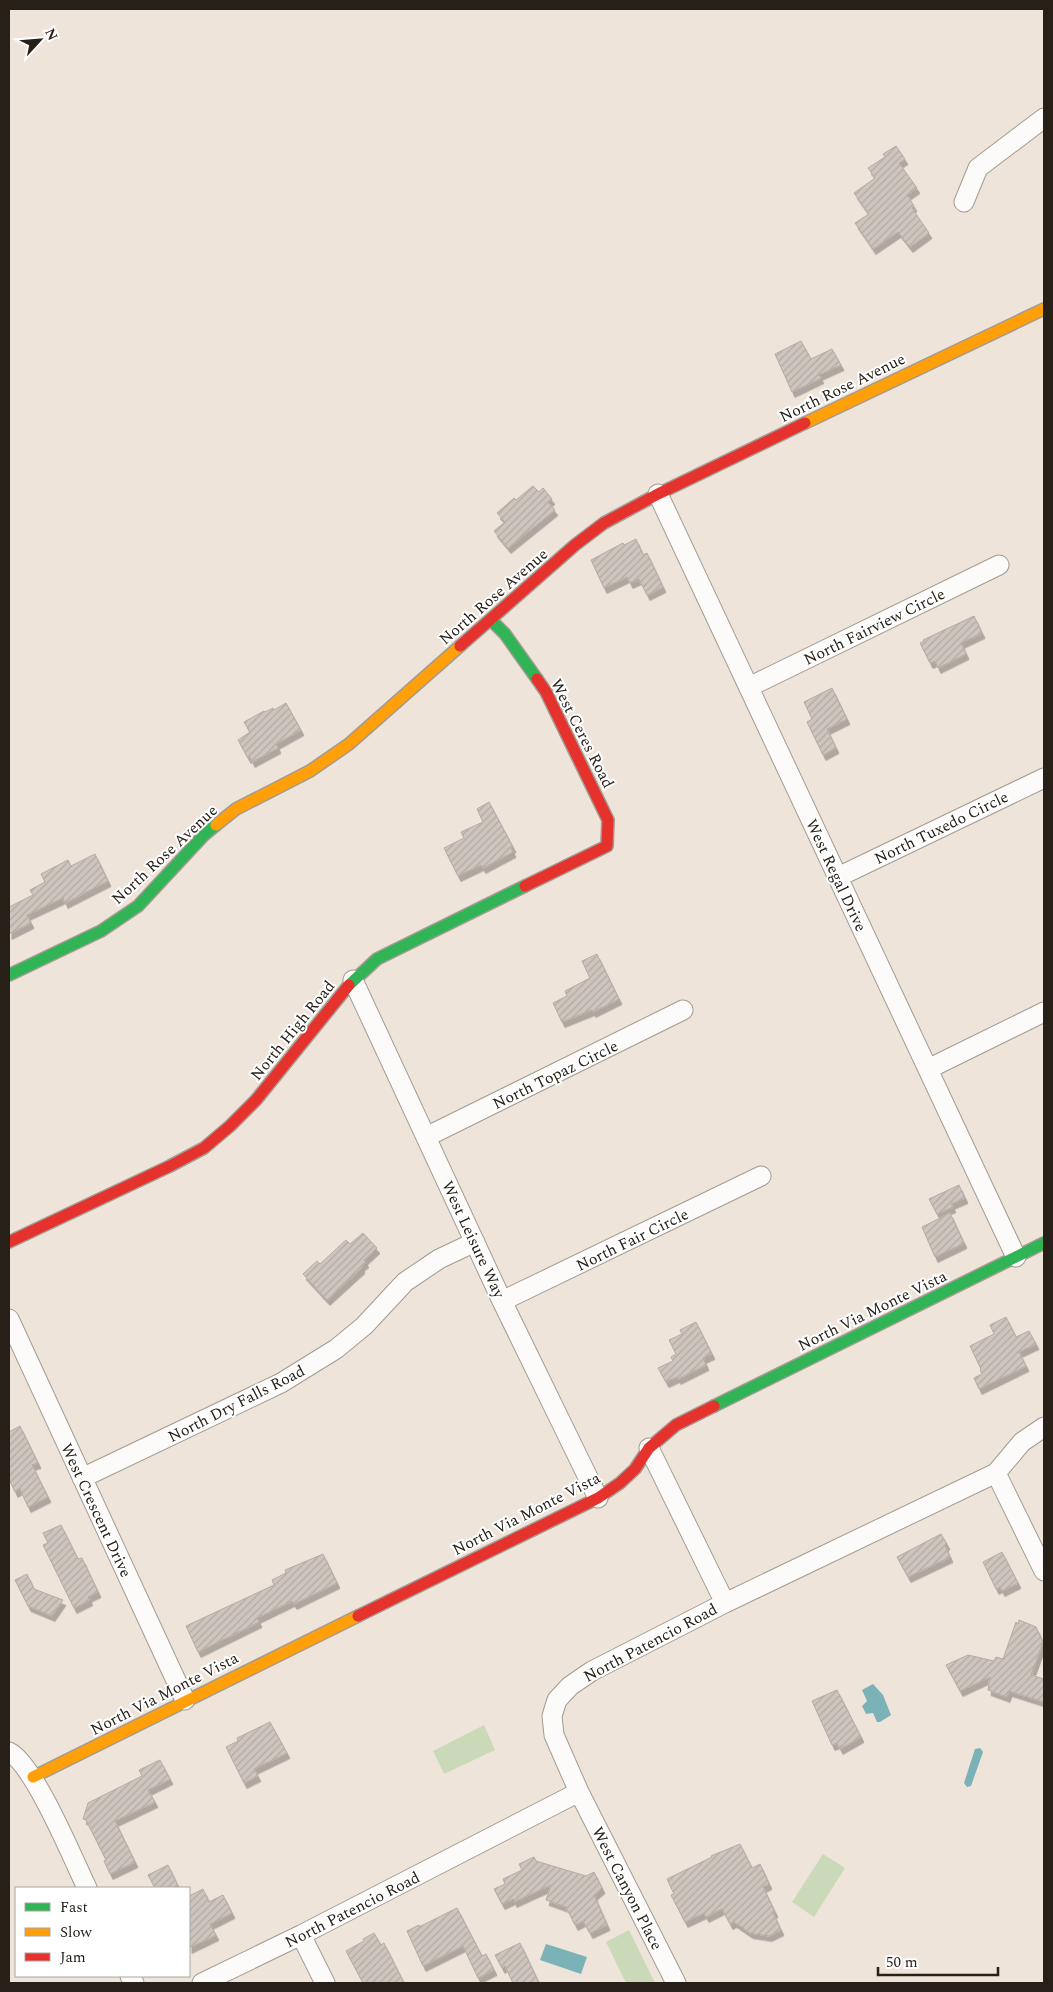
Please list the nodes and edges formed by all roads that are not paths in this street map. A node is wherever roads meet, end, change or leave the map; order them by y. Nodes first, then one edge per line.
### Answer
1 (1044, 118) edge
2 (964, 202) dead end
3 (1044, 309) edge
4 (658, 494) junction
5 (999, 565) dead end
6 (491, 620) junction
7 (749, 687) junction
8 (1044, 778) edge
9 (607, 846) joint
10 (838, 877) junction
11 (9, 975) edge
12 (353, 980) junction
13 (683, 1010) dead end
14 (1044, 1012) edge
15 (928, 1070) junction
16 (426, 1138) junction
17 (761, 1176) dead end
18 (9, 1242) edge
19 (475, 1242) junction
20 (1044, 1243) edge
21 (1016, 1257) junction
22 (502, 1301) junction
23 (9, 1319) edge
24 (1044, 1427) edge
25 (649, 1448) junction
26 (996, 1473) junction
27 (82, 1478) junction
28 (598, 1498) junction
29 (1044, 1571) edge
30 (725, 1603) junction
31 (185, 1700) junction
32 (9, 1752) edge
33 (34, 1777) junction
34 (579, 1792) junction
35 (87, 1887) edge
36 (301, 1935) junction
37 (202, 1983) edge
38 (325, 1983) edge
39 (676, 1983) edge

1 - 2 street
3 - 4 street, North Rose Avenue
4 - 6 street, North Rose Avenue
4 - 7 street, West Regal Drive
5 - 7 street, North Fairview Circle
6 - 9 street, West Ceres Road
6 - 11 street, North Rose Avenue
7 - 10 street, West Regal Drive
8 - 10 street, North Tuxedo Circle
9 - 12 street, North High Road
10 - 15 street, West Regal Drive
12 - 16 street, West Leisure Way
12 - 18 street, North High Road
13 - 16 street, North Topaz Circle
14 - 15 street
15 - 21 street, West Regal Drive
16 - 19 street, West Leisure Way
17 - 22 street, North Fair Circle
19 - 22 street, West Leisure Way
19 - 27 street, North Dry Falls Road
20 - 21 street, North Via Monte Vista
21 - 25 street, North Via Monte Vista
22 - 28 street, West Leisure Way
23 - 27 street, West Crescent Drive
24 - 26 street, North Patencio Road
25 - 28 street, North Via Monte Vista
25 - 30 street
26 - 29 street
26 - 30 street, North Patencio Road
27 - 31 street, West Crescent Drive
28 - 31 street, North Via Monte Vista
30 - 34 street, North Patencio Road
31 - 33 street, North Via Monte Vista
32 - 33 street
33 - 35 street
34 - 36 street, North Patencio Road
34 - 39 street, West Canyon Place
36 - 37 street, North Patencio Road
36 - 38 street

